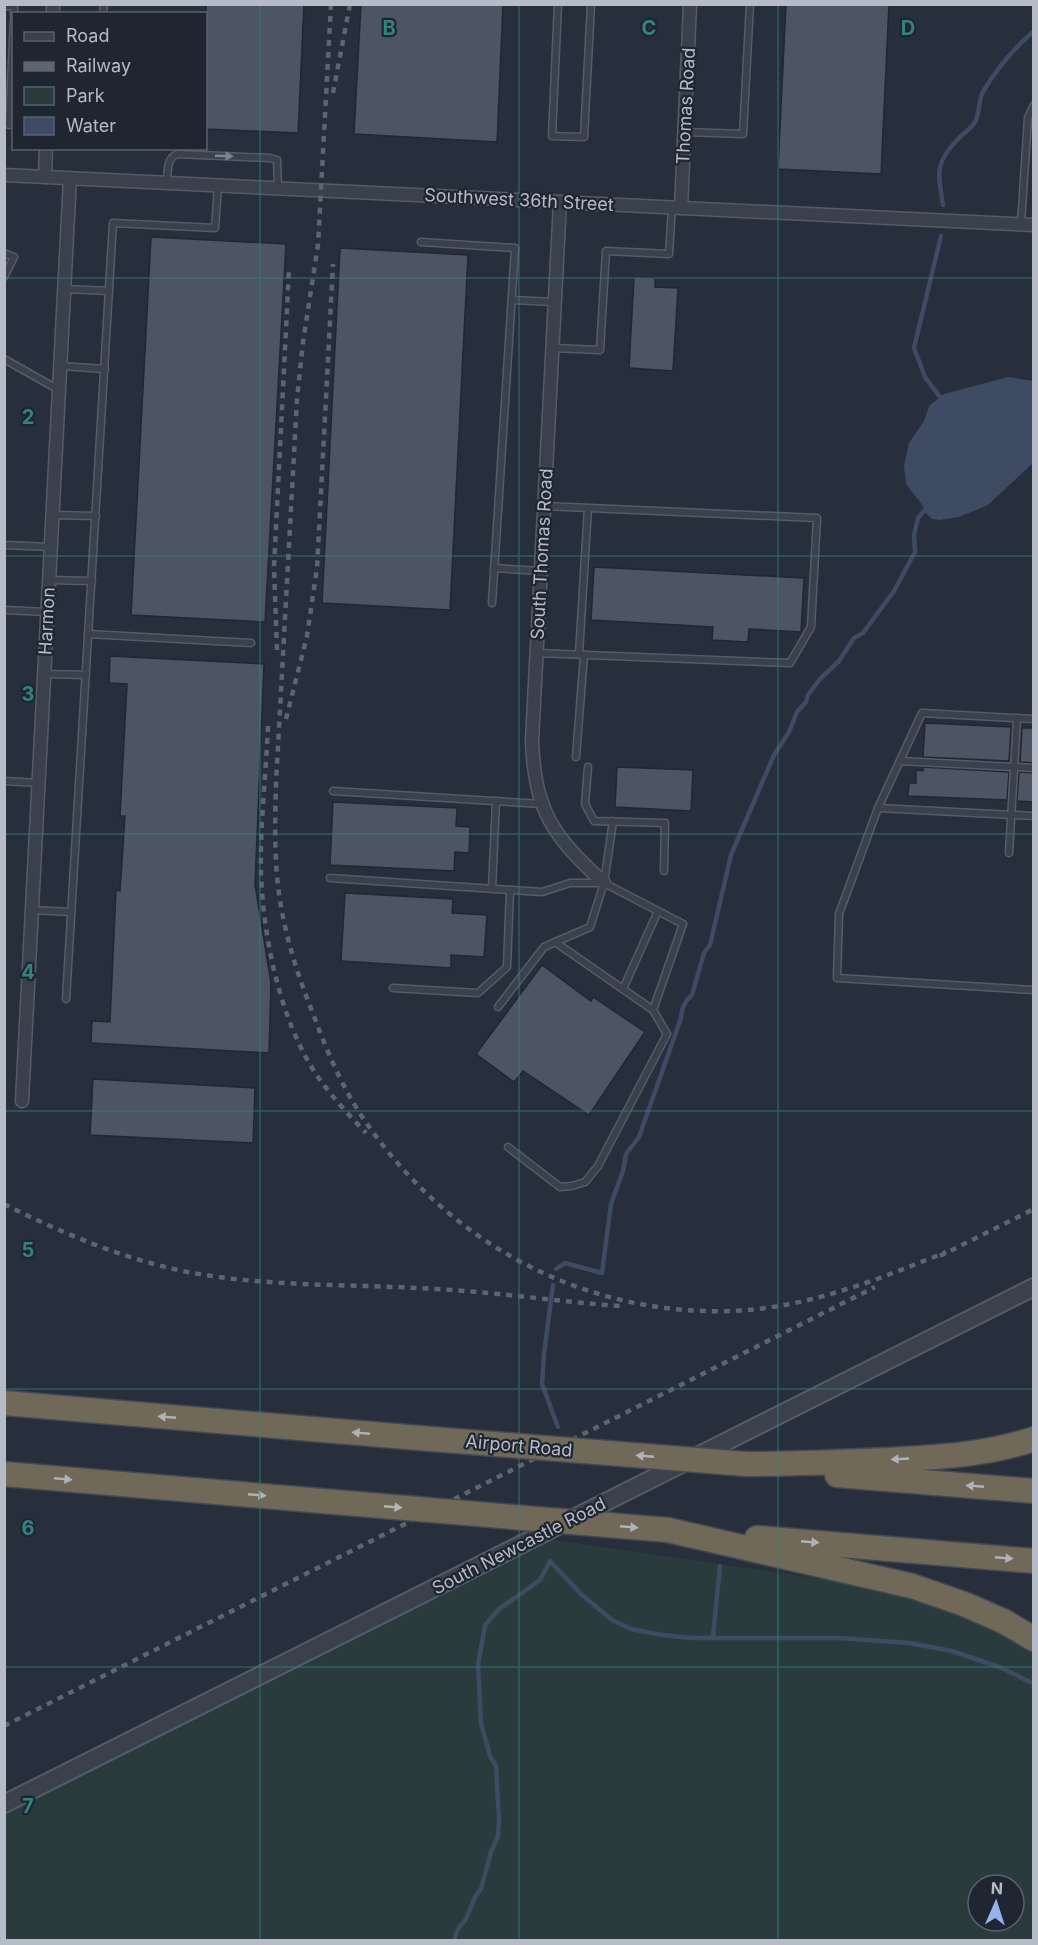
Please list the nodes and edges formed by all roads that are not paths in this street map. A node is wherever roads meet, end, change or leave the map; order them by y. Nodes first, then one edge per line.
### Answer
1 (558, 4) edge
2 (591, 4) edge
3 (690, 4) edge
4 (750, 4) edge
5 (4, 6) edge
6 (14, 12) edge
7 (12, 72) edge
8 (1034, 105) edge
9 (9, 125) dead end
10 (685, 132) junction
11 (46, 150) edge
12 (4, 175) edge
13 (45, 177) junction
14 (70, 178) junction
15 (167, 183) junction
16 (218, 185) junction
17 (278, 188) junction
18 (1024, 191) junction
19 (1034, 194) edge
20 (560, 202) junction
21 (676, 208) junction
22 (1027, 224) edge
23 (421, 242) dead end
24 (4, 253) edge
25 (4, 277) edge
26 (64, 289) junction
27 (109, 291) junction
28 (512, 300) junction
29 (555, 303) junction
30 (552, 348) junction
31 (4, 359) edge
32 (60, 366) junction
33 (105, 369) junction
34 (59, 390) junction
35 (544, 506) junction
36 (588, 508) junction
37 (52, 515) junction
38 (96, 516) junction
39 (4, 545) edge
40 (51, 547) junction
41 (494, 568) junction
42 (541, 572) junction
43 (49, 580) junction
44 (92, 581) junction
45 (492, 603) dead end
46 (4, 610) edge
47 (47, 612) junction
48 (88, 634) junction
49 (251, 643) dead end
50 (536, 653) junction
51 (581, 655) junction
52 (44, 674) junction
53 (86, 675) junction
54 (1017, 718) junction
55 (1034, 718) edge
56 (576, 757) dead end
57 (900, 761) junction
58 (588, 767) dead end
59 (1013, 767) junction
60 (1034, 768) edge
61 (4, 781) edge
62 (39, 783) junction
63 (333, 790) dead end
64 (496, 801) junction
65 (542, 804) junction
66 (878, 808) junction
67 (1011, 815) junction
68 (1034, 816) edge
69 (613, 821) junction
70 (1009, 853) dead end
71 (664, 872) dead end
72 (330, 878) dead end
73 (604, 883) junction
74 (492, 889) junction
75 (510, 890) junction
76 (32, 910) junction
77 (658, 911) junction
78 (71, 912) junction
79 (555, 942) junction
80 (393, 988) dead end
81 (623, 989) junction
82 (1034, 990) edge
83 (66, 999) dead end
84 (498, 1007) dead end
85 (653, 1010) junction
86 (22, 1101) dead end
87 (508, 1147) dead end
88 (1034, 1287) edge
89 (4, 1403) edge
90 (1034, 1439) edge
91 (802, 1468) junction
92 (4, 1474) edge
93 (1034, 1491) edge
94 (668, 1530) junction
95 (1034, 1561) edge
96 (1034, 1639) edge
97 (4, 1804) edge

1 - 2 lane
3 - 10 street, Thomas Road
4 - 10 lane
5 - 6 lane
7 - 9 lane
8 - 18 lane
10 - 21 street, Thomas Road
11 - 13 street
12 - 13 street, Southwest 36th Street
13 - 14 street, Southwest 36th Street
14 - 15 street, Southwest 36th Street
14 - 26 street, Harmon
15 - 16 street, Southwest 36th Street
15 -> 17 lane
16 - 17 street, Southwest 36th Street
16 - 27 lane
17 - 20 street, Southwest 36th Street
18 - 19 lane
18 - 22 lane
20 - 21 street, Southwest 36th Street
20 - 29 street, South Thomas Road
21 - 22 street, Southwest 36th Street
21 - 30 lane
23 - 28 lane
24 - 25 lane
26 - 27 lane
26 - 32 street, Harmon
27 - 33 lane
28 - 29 lane
28 - 41 lane
29 - 30 street, South Thomas Road
30 - 35 street, South Thomas Road
31 - 34 lane
32 - 33 lane
32 - 34 street, Harmon
33 - 38 lane
34 - 37 street, Harmon
35 - 36 lane
35 - 42 street, South Thomas Road
36 - 51 lane
36 - 51 lane
37 - 38 lane
37 - 40 street, Harmon
38 - 44 lane
39 - 40 lane
40 - 43 street, Harmon
41 - 42 lane
41 - 45 lane
42 - 50 street, South Thomas Road
43 - 44 lane
43 - 47 street, Harmon
44 - 48 lane
46 - 47 lane
47 - 52 street, Harmon
48 - 49 lane
48 - 53 lane
50 - 51 lane
50 - 65 street, South Thomas Road
51 - 56 lane
52 - 53 lane
52 - 62 street, Harmon
53 - 78 lane
54 - 55 lane
54 - 57 lane
54 - 59 lane
57 - 59 lane
57 - 66 lane
58 - 69 lane
59 - 60 lane
59 - 67 lane
61 - 62 lane
62 - 76 street, Harmon
63 - 64 lane
64 - 65 lane
64 - 74 lane
65 - 73 street, South Thomas Road
66 - 67 lane
66 - 82 lane
67 - 68 lane
67 - 70 lane
69 - 71 lane
69 - 73 lane
72 - 74 lane
73 - 75 lane
73 - 77 lane
73 - 79 lane
74 - 75 lane
75 - 80 lane
76 - 78 lane
76 - 86 street, Harmon
77 - 81 lane
77 - 85 lane
78 - 83 lane
79 - 81 lane
79 - 84 lane
81 - 85 lane
85 - 87 lane
88 - 97 street, South Newcastle Road
91 -> 89 highway, Airport Road, bridge
90 -> 91 highway
93 -> 91 highway, Airport Road
92 -> 94 highway, bridge
94 -> 95 highway
94 - 96 highway

